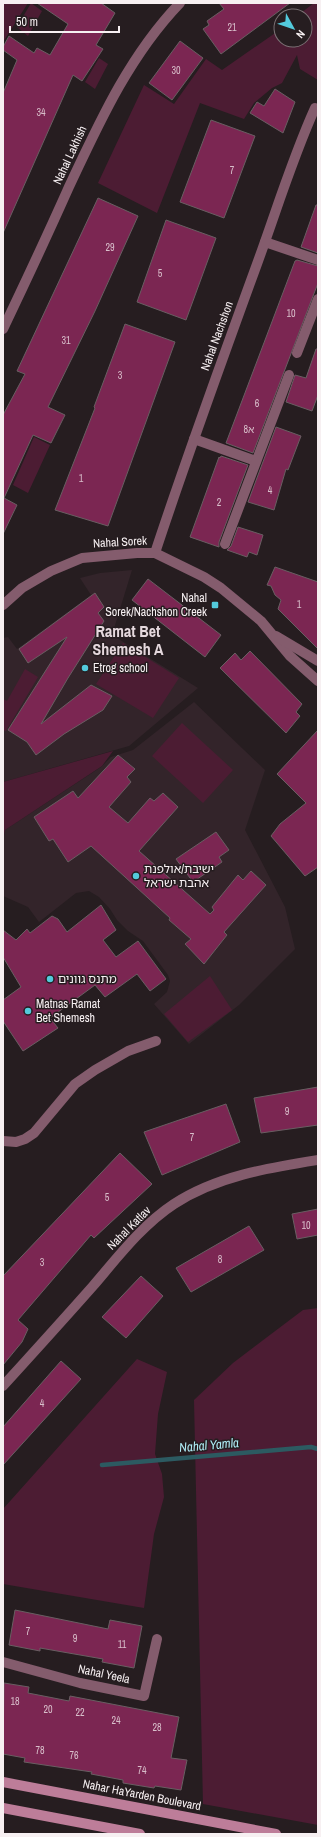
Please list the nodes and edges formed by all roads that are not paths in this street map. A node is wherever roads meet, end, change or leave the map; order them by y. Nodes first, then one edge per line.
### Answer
1 (180, 3) edge
2 (315, 108) dead end
3 (265, 242) junction
4 (318, 260) edge
5 (318, 299) edge
6 (3, 329) edge
7 (297, 353) dead end
8 (289, 375) dead end
9 (194, 439) junction
10 (256, 461) junction
11 (225, 544) dead end
12 (155, 553) junction
13 (3, 605) edge
14 (274, 636) junction
15 (318, 661) edge
16 (318, 682) edge
17 (156, 1041) dead end
18 (3, 1141) edge
19 (318, 1160) edge
20 (3, 1386) edge
21 (157, 1640) dead end
22 (3, 1662) edge
23 (3, 1782) edge
24 (3, 1808) edge
25 (140, 1834) edge
26 (276, 1834) edge

1 - 6 street, Nahal Lakhish
2 - 3 street, Nahal Nachshon
3 - 4 street
3 - 9 street, Nahal Nachshon
5 - 7 street
8 - 10 street
9 - 10 street
9 - 12 street, Nahal Nachshon
10 - 11 street
12 - 13 street, Nahal Sorek
12 - 14 street, Nahal Sorek
14 - 15 street, Nahal Sorek
14 - 16 street, Nahal Sorek
17 - 18 street
19 - 20 street, Nahal Katlav
21 - 22 street, Nahal Yeela
23 - 26 main road, Nahar HaYarden Boulevard
24 - 25 main road

